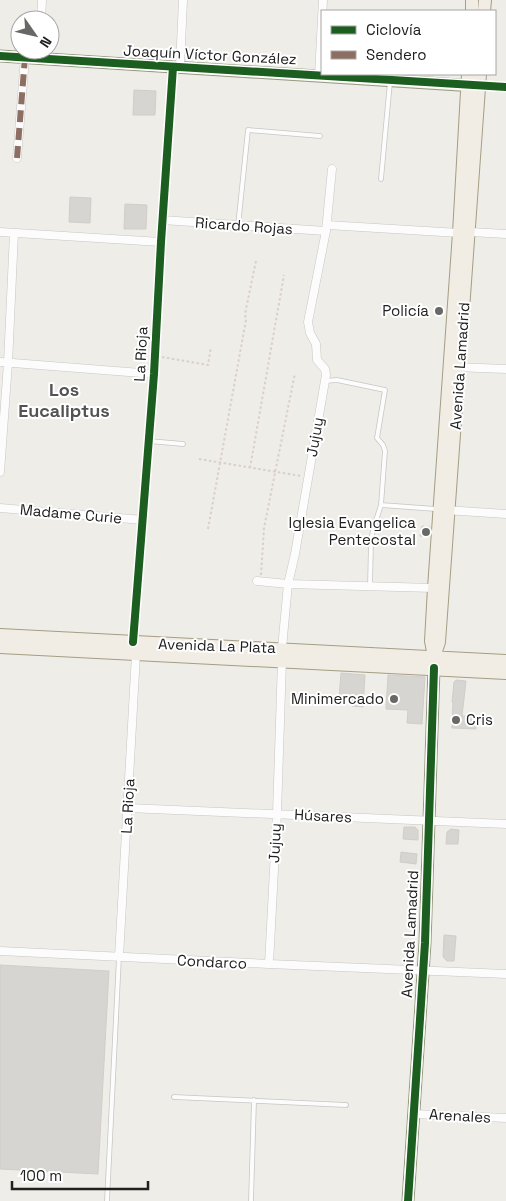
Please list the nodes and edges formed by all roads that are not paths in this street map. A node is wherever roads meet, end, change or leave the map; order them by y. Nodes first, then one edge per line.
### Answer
1 (183, 0) edge
2 (321, 38) edge
3 (60, 56) edge
4 (24, 60) edge
5 (176, 67) junction
6 (319, 75) junction
7 (386, 78) edge
8 (473, 80) edge
9 (506, 88) edge
10 (320, 136) dead end
11 (17, 158) dead end
12 (332, 169) dead end
13 (381, 179) dead end
14 (162, 220) junction
15 (238, 226) junction
16 (326, 228) junction
17 (0, 232) edge
18 (465, 232) junction
19 (14, 233) junction
20 (506, 234) edge
21 (161, 242) junction
22 (4, 362) edge
23 (455, 367) junction
24 (506, 369) edge
25 (154, 374) junction
26 (325, 381) junction
27 (149, 441) junction
28 (183, 444) dead end
29 (0, 472) edge
30 (381, 505) junction
31 (0, 508) edge
32 (444, 509) junction
33 (506, 514) edge
34 (143, 520) junction
35 (259, 582) road end
36 (288, 584) junction
37 (370, 587) junction
38 (434, 588) junction
39 (0, 635) edge
40 (0, 647) edge
41 (135, 648) junction
42 (282, 655) junction
43 (506, 661) edge
44 (434, 662) junction
45 (506, 673) edge
46 (128, 808) junction
47 (277, 813) junction
48 (429, 820) junction
49 (506, 824) edge
50 (0, 951) edge
51 (119, 958) junction
52 (269, 964) junction
53 (423, 971) junction
54 (506, 974) edge
55 (174, 1096) dead end
56 (254, 1100) junction
57 (346, 1105) dead end
58 (413, 1114) junction
59 (506, 1118) edge
60 (107, 1201) edge
61 (251, 1201) edge
62 (408, 1201) edge

1 - 5 street, La Rioja
2 - 6 street
3 - 5 street, Joaquín Víctor González
4 - 11 street
5 - 6 street, Joaquín Víctor González
5 - 14 street, La Rioja
6 - 7 street, Joaquín Víctor González
7 - 8 street, Joaquín Víctor González
7 - 13 lane
8 - 9 street
8 - 18 main road, Avenida Lamadrid
10 - 15 lane
12 - 16 street
14 - 15 street, Ricardo Rojas
14 - 21 street, La Rioja
15 - 16 street, Ricardo Rojas
16 - 18 street, Ricardo Rojas
16 - 26 street
17 - 19 street
18 - 20 street, Ricardo Rojas
18 - 23 main road, Avenida Lamadrid
19 - 21 street
19 - 22 street
21 - 25 street, La Rioja
22 - 25 street
22 - 29 street
23 - 24 street
23 - 32 main road, Avenida Lamadrid
25 - 27 street, La Rioja
26 - 30 lane
26 - 36 street, Jujuy
27 - 28 lane
27 - 34 street, La Rioja
30 - 32 lane
30 - 37 lane
31 - 34 street, Madame Curie
32 - 33 street
32 - 38 main road, Avenida Lamadrid
32 - 44 main road, Avenida Lamadrid
34 - 41 street, La Rioja
35 - 36 street
36 - 37 street
36 - 42 street, Jujuy
37 - 38 street
38 - 44 main road, Avenida Lamadrid
39 - 41 main road, Avenida La Plata
40 - 41 main road, Avenida La Plata
41 - 42 main road, Avenida La Plata
41 - 46 street, La Rioja
42 - 44 main road, Avenida La Plata
42 - 47 street, Jujuy
43 - 44 main road
44 - 45 main road
44 - 48 street, Avenida Lamadrid
46 - 47 street, Húsares
46 - 51 street, La Rioja
47 - 48 street, Húsares
47 - 52 street, Jujuy
48 - 49 street, Húsares
48 - 53 street, Avenida Lamadrid
50 - 51 street, Condarco
51 - 52 street, Condarco
51 - 60 lane
52 - 53 street, Condarco
53 - 54 street, Condarco
53 - 58 street, Avenida Lamadrid
55 - 56 lane
56 - 57 lane
56 - 61 lane
58 - 59 street, Arenales
58 - 62 street, Avenida Lamadrid

